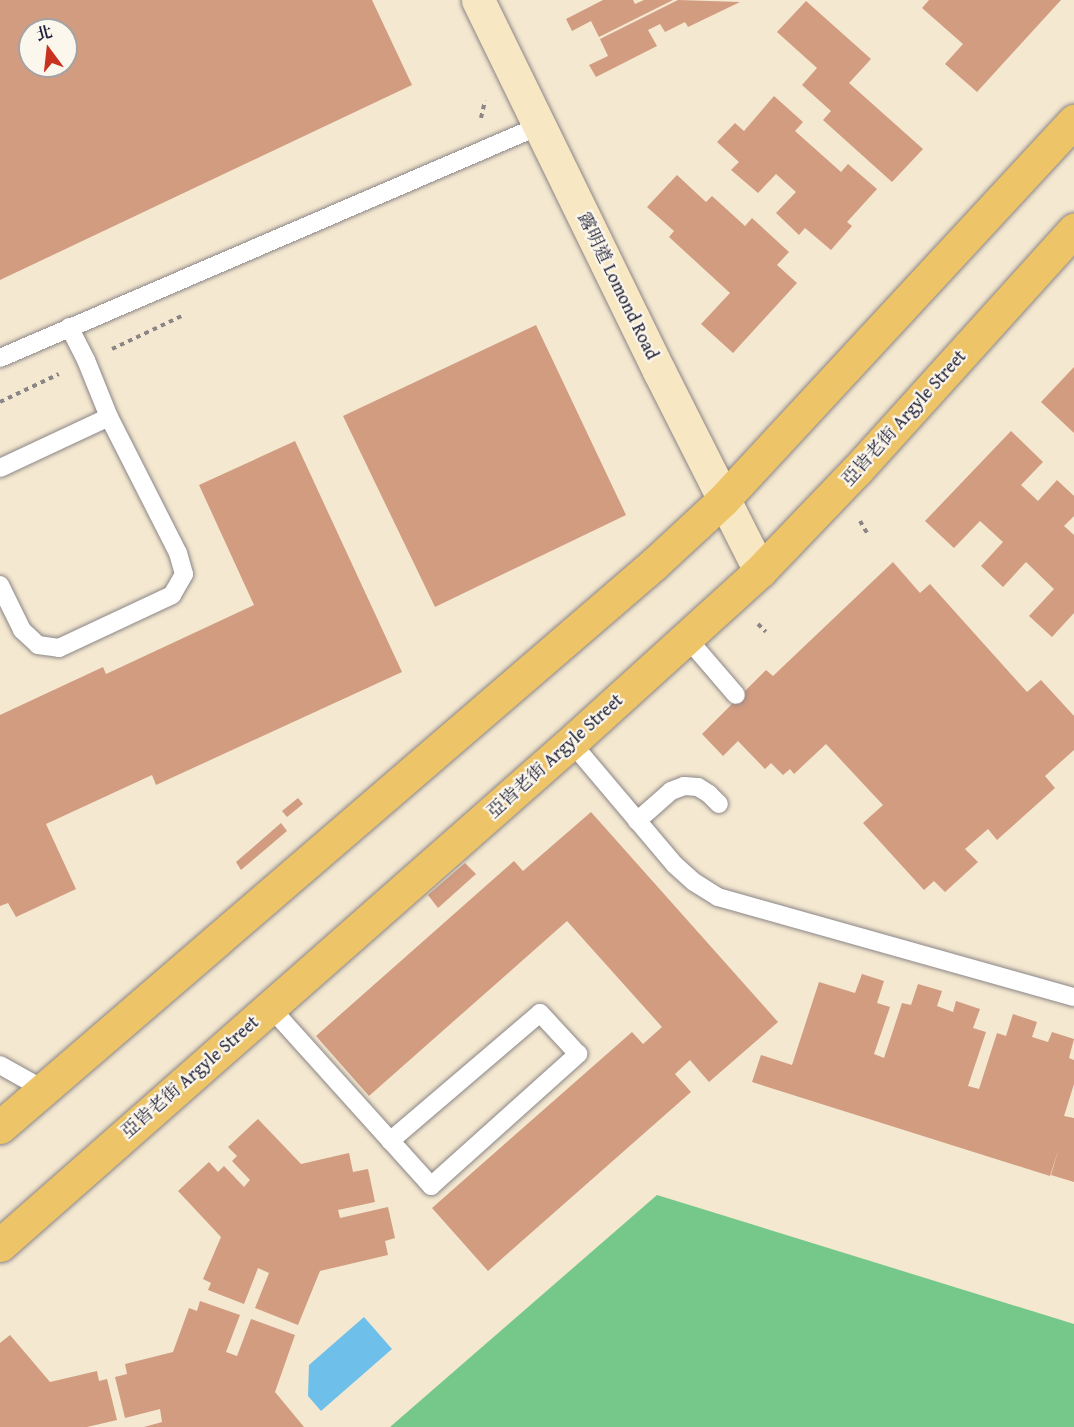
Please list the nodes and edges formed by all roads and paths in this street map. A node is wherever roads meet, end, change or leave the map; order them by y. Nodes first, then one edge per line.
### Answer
1 (478, 0) edge
2 (1074, 121) edge
3 (539, 126) junction
4 (1074, 230) edge
5 (69, 327) junction
6 (0, 358) edge
7 (109, 417) junction
8 (0, 468) edge
9 (723, 500) junction
10 (760, 571) junction
11 (0, 585) edge
12 (687, 638) junction
13 (736, 695) dead end
14 (571, 742) junction
15 (718, 804) dead end
16 (637, 821) junction
17 (1074, 998) edge
18 (270, 1007) junction
19 (0, 1065) edge
20 (43, 1089) junction
21 (0, 1127) edge
22 (390, 1141) junction
23 (0, 1245) edge

1 - 3 street, 露明道 Lomond Road
2 - 9 main road
3 - 5 lane
3 - 9 street, 露明道 Lomond Road
4 - 10 main road, 亞皆老街 Argyle Street
5 - 6 lane
5 - 7 lane
7 - 8 lane
7 - 11 lane
9 - 10 street, 露明道 Lomond Road
9 - 20 main road
10 - 12 main road, 亞皆老街 Argyle Street
12 - 13 lane
12 - 14 main road, 亞皆老街 Argyle Street
14 - 16 lane
14 - 18 main road, 亞皆老街 Argyle Street
15 - 16 lane
16 - 17 lane
18 - 22 lane
18 - 23 main road, 亞皆老街 Argyle Street
19 - 20 lane
20 - 21 main road
22 - 22 lane

